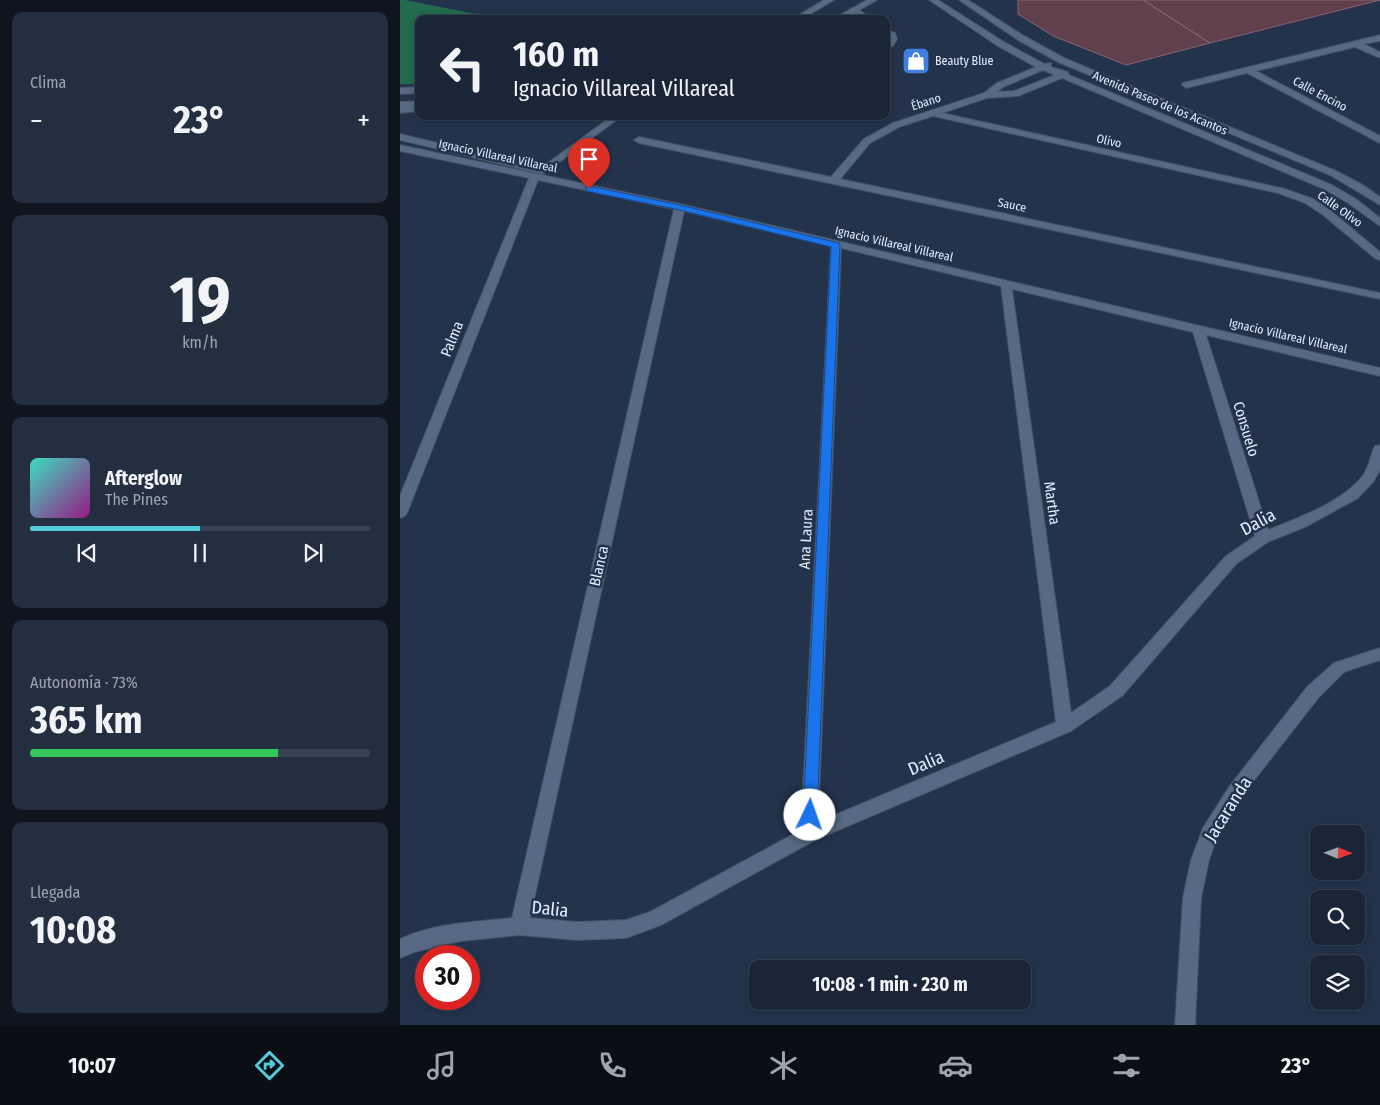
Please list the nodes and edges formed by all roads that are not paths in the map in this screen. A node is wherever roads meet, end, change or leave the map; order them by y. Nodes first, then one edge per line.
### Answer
1 (830, 0) edge
2 (873, 0) edge
3 (934, 0) edge
4 (963, 0) edge
5 (854, 10) junction
6 (803, 15) edge
7 (845, 15) edge
8 (861, 15) edge
9 (992, 20) junction
10 (971, 25) junction
11 (1380, 38) edge
12 (1356, 44) junction
13 (1380, 55) edge
14 (1061, 60) junction
15 (1043, 67) junction
16 (1080, 69) junction
17 (1248, 70) junction
18 (1061, 76) junction
19 (1186, 85) dead end
20 (415, 90) edge
21 (400, 91) edge
22 (986, 95) junction
23 (400, 104) edge
24 (415, 104) edge
25 (415, 108) edge
26 (400, 110) edge
27 (932, 114) junction
28 (613, 120) edge
29 (400, 137) edge
30 (639, 140) dead end
31 (1380, 140) edge
32 (400, 148) edge
33 (534, 178) junction
34 (834, 180) junction
35 (1281, 191) joint
36 (1380, 202) edge
37 (680, 207) junction
38 (1380, 223) edge
39 (836, 245) junction
40 (1380, 257) edge
41 (1006, 285) junction
42 (1380, 296) edge
43 (1198, 329) junction
44 (1380, 372) edge
45 (1380, 449) edge
46 (404, 491) edge
47 (400, 513) edge
48 (1263, 538) junction
49 (1380, 654) edge
50 (1065, 726) junction
51 (809, 834) junction
52 (519, 926) junction
53 (400, 949) edge
54 (1184, 1025) edge

1 - 6 street
2 - 5 street
3 - 10 street, Avenida Paseo de los Acantos
4 - 9 street, Avenida Paseo de los Acantos
5 - 7 street
5 - 8 street
9 - 10 street
9 - 14 street, Avenida Paseo de los Acantos
10 - 15 street, Avenida Paseo de los Acantos
11 - 12 street, Calle Encino
12 - 13 street
12 - 17 street, Calle Encino
14 - 15 street, Ébano
14 - 16 street, Avenida Paseo de los Acantos
15 - 18 street, Avenida Paseo de los Acantos
15 - 22 street, Ébano
16 - 18 street, Ébano
16 - 36 street, Avenida Paseo de los Acantos
17 - 19 street, Calle Encino
17 - 31 street, Calle Encino
18 - 22 street, Ébano
18 - 38 street, Avenida Paseo de los Acantos
20 - 21 street
22 - 27 street, Ébano
23 - 24 street
25 - 26 street
27 - 34 street, Ébano
27 - 35 street, Olivo
28 - 29 street
30 - 34 street, Sauce
32 - 33 street, Ignacio Villareal Villareal
33 - 37 street, Ignacio Villareal Villareal
33 - 46 street, Palma
34 - 42 street, Sauce
35 - 40 street, Calle Olivo
37 - 39 street, Ignacio Villareal Villareal
37 - 52 street, Blanca
39 - 41 street, Ignacio Villareal Villareal
39 - 51 street, Ana Laura
41 - 43 street, Ignacio Villareal Villareal
41 - 50 street, Martha
43 - 44 street, Ignacio Villareal Villareal
43 - 48 street, Consuelo
45 - 48 street, Dalia
46 - 47 street, Palma
48 - 50 street, Dalia
49 - 54 street, Jacaranda
50 - 51 street, Dalia
51 - 52 street, Dalia
52 - 53 street, Dalia

